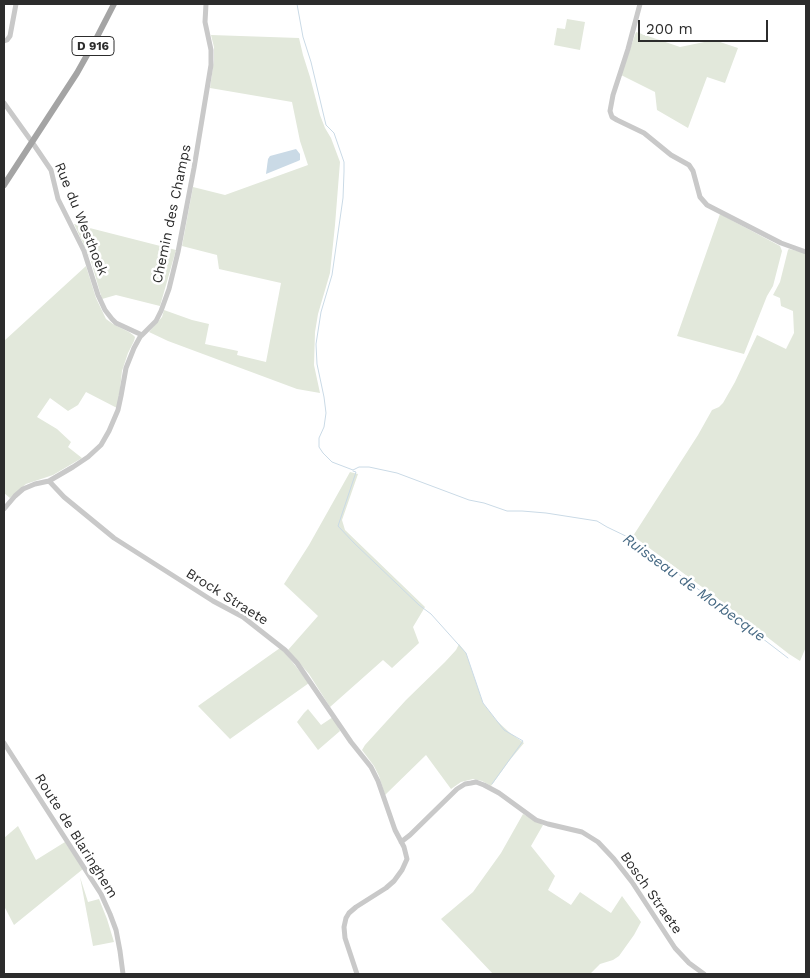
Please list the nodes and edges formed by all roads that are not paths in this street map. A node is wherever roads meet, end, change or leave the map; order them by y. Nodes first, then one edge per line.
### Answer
1 (16, 4) edge
2 (114, 4) edge
3 (206, 4) edge
4 (640, 4) edge
5 (4, 41) edge
6 (4, 103) edge
7 (32, 142) junction
8 (4, 185) edge
9 (806, 252) edge
10 (142, 336) junction
11 (49, 480) junction
12 (4, 509) edge
13 (4, 743) edge
14 (401, 842) junction
15 (123, 974) edge
16 (357, 974) edge
17 (704, 974) edge

1 - 5 street
2 - 7 main road, D 916
3 - 10 street, Chemin des Champs
4 - 9 street
6 - 7 street, Rue du Westhoek
7 - 8 main road, D 916
7 - 10 street, Rue du Westhoek
10 - 11 street, Chemin des Champs
11 - 12 street, Chemin des Champs
11 - 14 street, Brock Straete
13 - 15 street, Route de Blaringhem
14 - 16 street, Brock Straete
14 - 17 street, Bosch Straete

